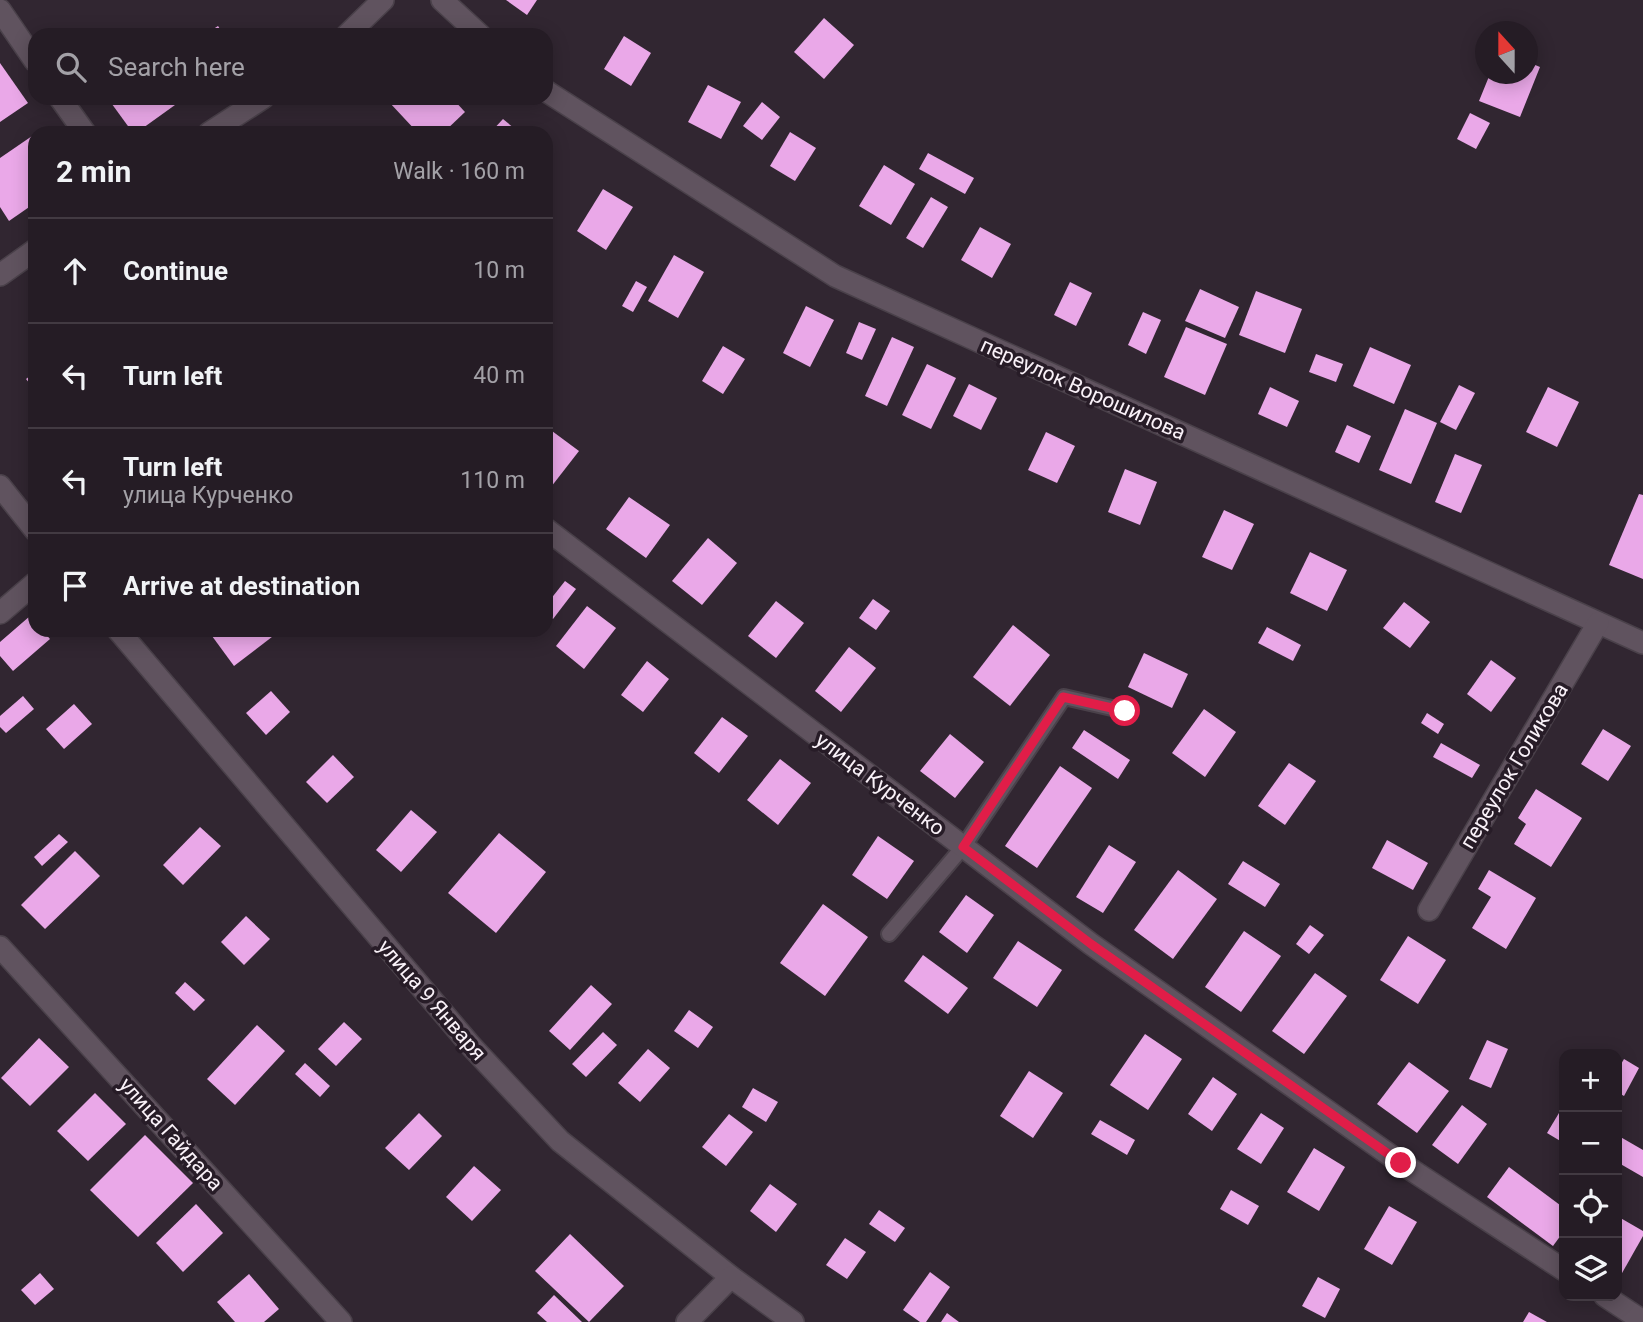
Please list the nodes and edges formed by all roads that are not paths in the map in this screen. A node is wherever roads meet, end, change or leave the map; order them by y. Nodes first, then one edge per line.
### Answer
1 (383, 0) edge
2 (442, 0) edge
3 (0, 10) edge
4 (354, 28) edge
5 (472, 28) edge
6 (28, 51) edge
7 (553, 95) edge
8 (65, 105) edge
9 (252, 105) edge
10 (80, 126) edge
11 (220, 126) edge
12 (28, 255) edge
13 (0, 275) edge
14 (0, 486) edge
15 (28, 521) edge
16 (553, 534) edge
17 (28, 589) edge
18 (0, 613) edge
19 (1598, 622) junction
20 (124, 637) edge
21 (1643, 643) edge
22 (1125, 711) dead end
23 (963, 847) junction
24 (1429, 910) dead end
25 (890, 933) dead end
26 (0, 947) edge
27 (1559, 1266) edge
28 (731, 1277) junction
29 (1613, 1301) edge
30 (1643, 1321) edge
31 (341, 1322) edge
32 (687, 1322) edge
33 (793, 1322) edge

1 - 4 street
2 - 5 street
3 - 6 street
7 - 19 street, переулок Ворошилова
8 - 10 street
9 - 11 street
12 - 13 street
14 - 15 street
16 - 23 street, улица Курченко
17 - 18 street
19 - 21 street, переулок Ворошилова
19 - 24 street, переулок Голикова
20 - 28 street, улица 9 Января
22 - 23 lane
23 - 25 lane
23 - 27 street, улица Курченко
26 - 31 street, улица Гайдара
28 - 32 street
28 - 33 street, улица 9 Января
29 - 30 street

